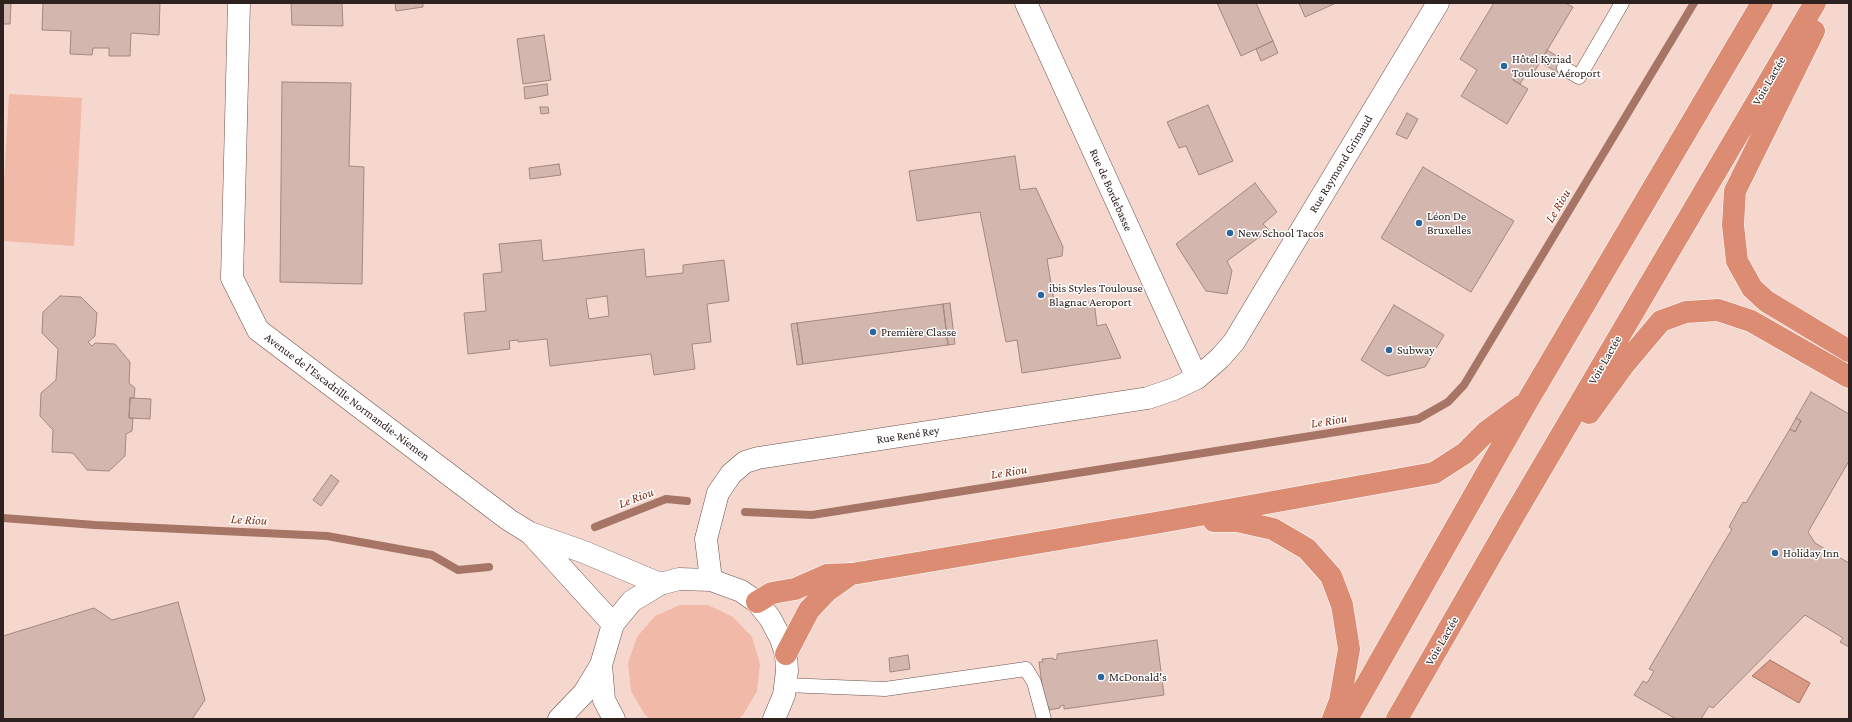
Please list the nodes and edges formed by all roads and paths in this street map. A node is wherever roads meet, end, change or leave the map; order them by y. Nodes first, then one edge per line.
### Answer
1 (240, 3) edge
2 (1026, 3) edge
3 (1438, 3) edge
4 (1622, 3) edge
5 (1762, 3) edge
6 (1815, 3) edge
7 (1828, 3) edge
8 (1564, 68) dead end
9 (1849, 351) edge
10 (1849, 377) edge
11 (1197, 378) junction
12 (1527, 402) junction
13 (1513, 517) junction
14 (1161, 522) junction
15 (530, 533) junction
16 (852, 574) junction
17 (711, 580) junction
18 (660, 584) junction
19 (757, 602) junction
20 (612, 624) junction
21 (786, 654) junction
22 (600, 665) junction
23 (785, 685) junction
24 (778, 716) edge
25 (559, 719) edge
26 (614, 719) edge
27 (1044, 719) edge
28 (1333, 719) edge
29 (1347, 719) edge
30 (1397, 719) edge

1 - 15 street, Avenue de l'Escadrille Normandie-Niemen
2 - 11 street, Rue de Bordebasse
3 - 11 street, Rue Raymond Grimaud
4 - 8 lane
5 - 12 highway
6 - 13 highway, Voie Lactée
7 - 9 highway
10 - 13 highway
11 - 17 street, Rue René Rey
12 - 14 highway
12 - 29 highway
13 - 30 highway, Voie Lactée
14 - 16 highway
14 - 28 highway
15 - 18 street, Avenue de l'Escadrille Normandie-Niemen
15 - 20 street, Avenue de l'Escadrille Normandie-Niemen
16 - 19 highway
16 - 21 highway
17 - 18 street
17 - 19 street
18 - 20 street
19 - 21 street
20 - 22 street
21 - 23 street
22 - 25 street
22 - 26 street
23 - 24 street
23 - 27 lane

